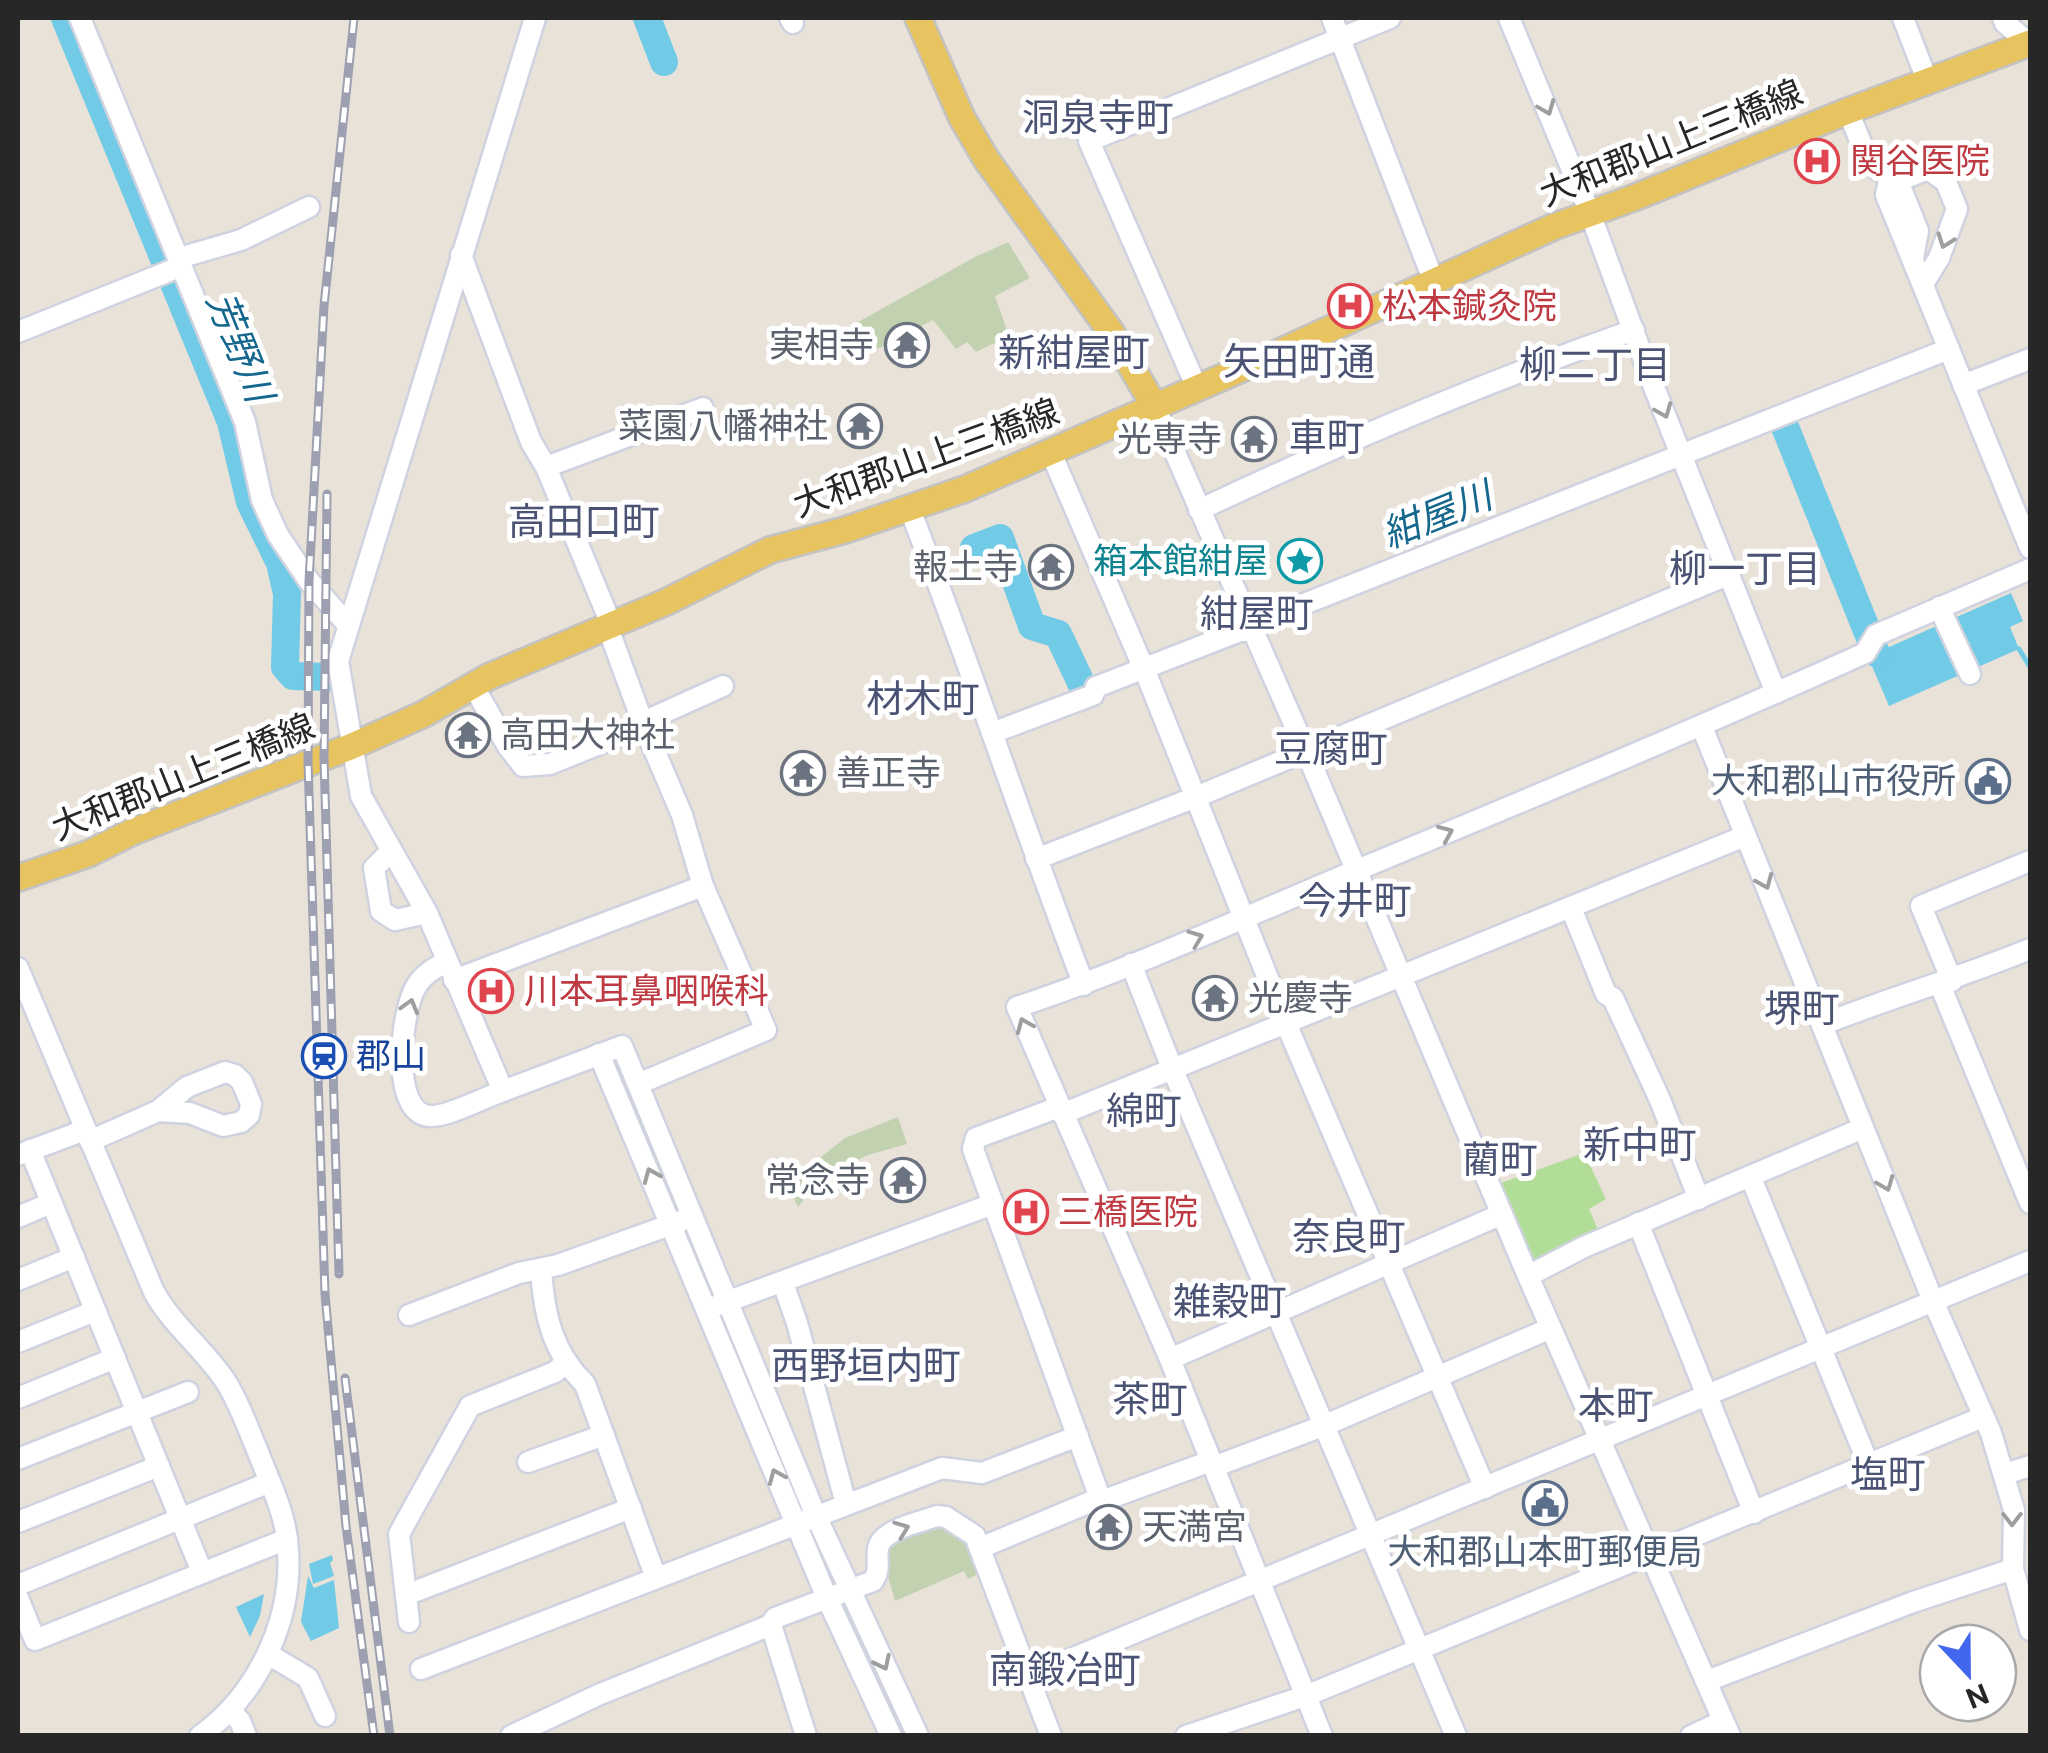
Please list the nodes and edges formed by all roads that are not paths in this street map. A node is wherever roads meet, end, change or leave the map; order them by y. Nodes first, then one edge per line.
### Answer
1 (80, 18) edge
2 (534, 18) edge
3 (918, 18) edge
4 (1332, 18) edge
5 (1390, 18) edge
6 (1510, 18) edge
7 (1904, 18) edge
8 (2004, 18) edge
9 (1341, 39) junction
10 (2030, 44) edge
11 (1927, 80) junction
12 (1848, 110) junction
13 (1898, 181) junction
14 (310, 206) dead end
15 (1590, 213) junction
16 (462, 255) junction
17 (181, 262) junction
18 (1434, 282) junction
19 (1922, 284) junction
20 (1634, 330) junction
21 (18, 332) edge
22 (1949, 349) junction
23 (2030, 359) edge
24 (1963, 385) junction
25 (1197, 388) junction
26 (1154, 407) junction
27 (703, 408) dead end
28 (1051, 453) junction
29 (1681, 454) junction
30 (546, 467) junction
31 (909, 508) junction
32 (1198, 510) junction
33 (2030, 548) edge
34 (2030, 569) edge
35 (1730, 574) junction
36 (1939, 608) junction
37 (611, 624) junction
38 (348, 625) junction
39 (1252, 631) junction
40 (1146, 672) junction
41 (1970, 674) dead end
42 (723, 686) dead end
43 (474, 687) junction
44 (1776, 693) junction
45 (644, 724) junction
46 (1702, 727) junction
47 (992, 733) junction
48 (350, 747) junction
49 (1305, 750) junction
50 (1196, 797) junction
51 (1745, 836) junction
52 (392, 851) junction
53 (1036, 859) junction
54 (2030, 861) edge
55 (1356, 870) junction
56 (18, 878) edge
57 (703, 886) junction
58 (1571, 908) junction
59 (427, 913) junction
60 (1245, 920) junction
61 (2030, 949) edge
62 (1131, 964) junction
63 (18, 968) edge
64 (450, 971) junction
65 (1400, 976) junction
66 (1946, 983) junction
67 (1084, 985) junction
68 (1286, 1021) junction
69 (1824, 1024) junction
70 (599, 1054) junction
71 (1172, 1068) junction
72 (638, 1084) junction
73 (502, 1090) junction
74 (158, 1111) dead end
75 (1060, 1111) junction
76 (1863, 1128) junction
77 (88, 1135) junction
78 (24, 1153) edge
79 (1751, 1178) junction
80 (1698, 1199) junction
81 (52, 1203) junction
82 (2030, 1203) edge
83 (992, 1204) junction
84 (1502, 1214) junction
85 (18, 1217) edge
86 (682, 1220) junction
87 (1638, 1224) junction
88 (74, 1257) junction
89 (2030, 1261) edge
90 (1389, 1264) junction
91 (541, 1269) junction
92 (1528, 1276) junction
93 (18, 1280) edge
94 (783, 1283) junction
95 (727, 1301) junction
96 (1933, 1301) junction
97 (706, 1310) junction
98 (96, 1311) junction
99 (1276, 1313) junction
100 (409, 1315) dead end
101 (1551, 1328) junction
102 (18, 1342) edge
103 (1819, 1348) junction
104 (115, 1358) junction
105 (1170, 1359) junction
106 (564, 1364) junction
107 (1438, 1377) junction
108 (188, 1392) dead end
109 (1708, 1395) junction
110 (18, 1398) edge
111 (138, 1411) junction
112 (1983, 1417) junction
113 (1324, 1426) junction
114 (604, 1434) junction
115 (1078, 1436) junction
116 (1601, 1442) junction
117 (18, 1460) edge
118 (528, 1462) dead end
119 (1868, 1463) junction
120 (1212, 1464) junction
121 (159, 1466) junction
122 (2030, 1466) edge
123 (2005, 1474) junction
124 (270, 1482) junction
125 (1485, 1488) junction
126 (1100, 1498) junction
127 (846, 1504) junction
128 (631, 1508) junction
129 (1754, 1512) junction
130 (180, 1519) junction
131 (806, 1520) junction
132 (18, 1522) edge
133 (1370, 1535) junction
134 (287, 1539) junction
135 (980, 1548) junction
136 (1652, 1553) junction
137 (2012, 1569) junction
138 (202, 1572) junction
139 (656, 1578) junction
140 (1261, 1579) junction
141 (18, 1585) edge
142 (848, 1590) junction
143 (406, 1595) junction
144 (18, 1598) edge
145 (827, 1598) junction
146 (410, 1622) dead end
147 (772, 1624) junction
148 (2030, 1630) edge
149 (1420, 1650) junction
150 (268, 1654) junction
151 (421, 1669) dead end
152 (1030, 1676) junction
153 (1707, 1681) junction
154 (1308, 1695) junction
155 (230, 1710) junction
156 (325, 1716) dead end
157 (1726, 1728) edge
158 (200, 1736) edge
159 (246, 1736) edge
160 (511, 1736) edge
161 (806, 1736) edge
162 (891, 1736) edge
163 (918, 1736) edge
164 (1050, 1736) edge
165 (1186, 1736) edge
166 (1322, 1736) edge
167 (1456, 1736) edge
168 (1690, 1736) edge

1 - 17 street
2 - 16 street
3 - 26 main road
4 - 9 street
5 - 9 street
6 -> 15 street
7 - 11 street
8 - 10 street
9 - 18 street
9 - 25 street
10 - 11 main road, 大和郡山上三橋線
11 - 12 main road, 大和郡山上三橋線
12 - 13 street
12 - 15 main road, 大和郡山上三橋線
13 - 19 street
13 -> 19 street
14 - 17 street
15 - 18 main road, 大和郡山上三橋線
15 - 20 street
16 - 30 street
16 - 38 street
17 - 21 street
17 - 38 street
18 - 25 main road, 大和郡山上三橋線
19 - 22 street
20 -> 29 street
20 - 32 street
22 - 24 street
22 - 29 street
23 - 24 street
24 - 33 street
25 - 26 main road, 大和郡山上三橋線
26 - 28 main road, 大和郡山上三橋線
26 - 32 street
27 - 30 street
28 - 31 main road, 大和郡山上三橋線
28 - 40 street
29 - 35 street
29 - 39 street
30 - 37 street
31 - 37 main road, 大和郡山上三橋線
31 - 47 street
32 - 39 street
34 - 36 street
35 - 44 street
35 - 49 street
36 - 41 street
36 - 44 street
37 - 43 main road, 大和郡山上三橋線
37 - 45 street
38 - 48 street
39 - 40 street
39 - 49 street
40 - 47 street
40 - 50 street
42 - 45 street
43 - 45 street
43 - 48 main road, 大和郡山上三橋線
44 - 46 street
45 - 57 street
46 - 51 street
55 -> 46 street
47 - 53 street
48 - 52 street
48 - 56 main road, 大和郡山上三橋線
49 - 50 street
49 - 55 street
50 - 53 street
50 - 60 street
51 - 58 street
51 -> 69 street
52 - 59 street
52 - 59 street
53 - 67 street
54 - 66 street
55 - 60 street
55 - 65 street
57 - 64 street
57 - 72 street
58 - 65 street
58 - 80 street
59 - 64 street
62 -> 60 street
60 - 68 street
61 - 66 street
62 - 67 street
62 - 71 street
63 - 77 street
64 - 73 street
73 -> 64 street
65 - 68 street
65 - 84 street
66 - 69 street
66 - 82 street
75 -> 67 street
68 - 71 street
68 - 90 street
69 - 76 street
70 - 72 street
70 - 73 street
86 -> 70 street
71 - 75 street
71 - 99 street
72 - 86 street
74 - 77 street
75 - 83 street
75 - 105 street
76 - 79 street
76 -> 96 street
77 - 78 street
77 - 124 street
78 - 81 street
79 - 80 street
79 - 103 street
80 - 87 street
81 - 85 street
81 - 88 street
83 - 94 street
83 - 115 street
84 - 90 street
84 - 92 street
86 - 91 street
86 - 95 street
86 - 97 street
87 - 92 street
87 - 109 street
88 - 93 street
88 - 98 street
89 - 96 street
90 - 99 street
90 - 107 street
91 - 100 street
91 - 106 street
92 - 101 street
94 - 95 street
94 - 127 street
95 - 97 street
95 - 131 street
96 - 103 street
96 - 112 street
131 -> 97 street
98 - 102 street
98 - 104 street
99 - 105 street
99 - 113 street
101 - 107 street
101 - 116 street
103 - 109 street
103 - 119 street
104 - 110 street
104 - 111 street
105 - 120 street
106 - 114 street
106 - 143 street
107 - 113 street
107 - 125 street
108 - 111 street
109 - 116 street
109 - 129 street
111 - 117 street
111 - 121 street
112 - 119 street
112 - 123 street
113 - 120 street
113 - 133 street
114 - 118 street
114 - 128 street
115 - 126 street
115 - 127 street
116 - 125 street
116 - 136 street
119 - 129 street
120 - 126 street
120 - 140 street
121 - 130 street
121 - 132 street
122 - 123 street
123 -> 137 street
124 - 130 street
124 - 134 street
125 - 133 street
126 - 135 street
127 - 131 street
128 - 139 street
128 - 143 street
129 - 136 street
130 - 138 street
130 - 141 street
131 - 139 street
131 - 142 street
131 - 145 street
133 - 140 street
133 - 149 street
134 - 138 street
134 - 150 street
142 -> 135 street
135 - 152 street
136 - 149 street
136 - 153 street
137 - 148 street
137 - 153 street
138 - 144 street
139 - 151 street
140 - 152 street
140 - 154 street
142 - 145 street
142 -> 163 street
143 - 146 street
145 - 147 street
145 - 162 street
147 - 160 street
147 - 161 street
149 - 154 street
149 - 167 street
150 - 155 street
150 - 156 street
152 - 164 street
153 - 157 street
154 - 165 street
154 - 166 street
155 - 158 street
155 - 159 street
157 - 168 street

